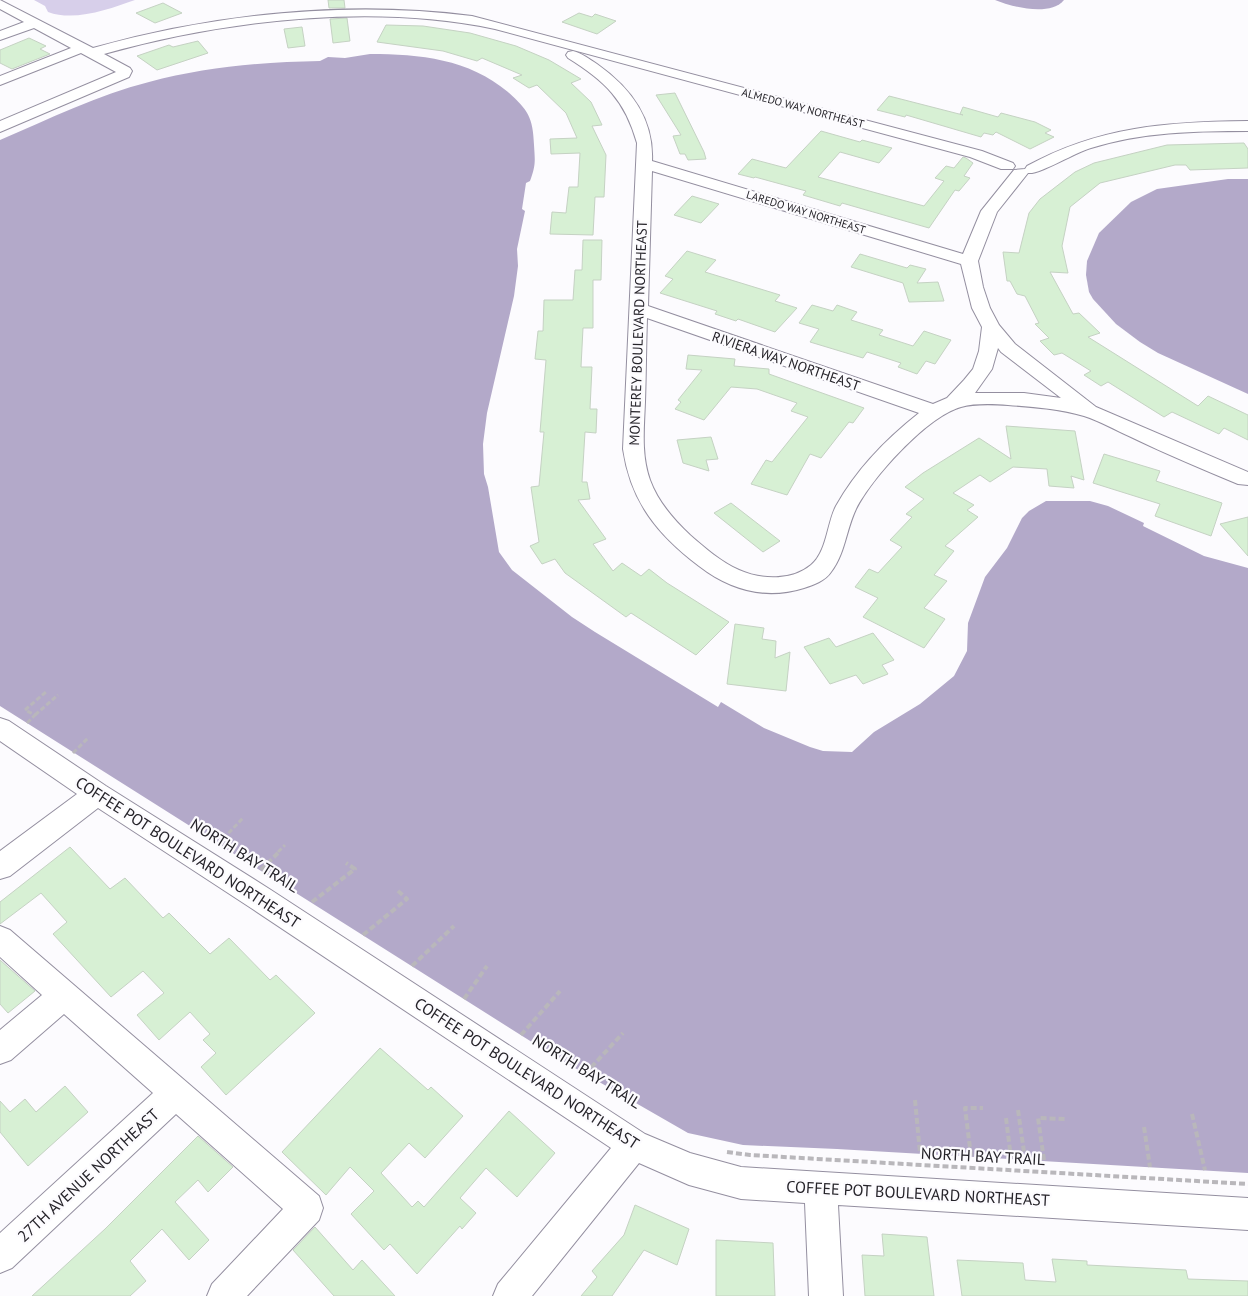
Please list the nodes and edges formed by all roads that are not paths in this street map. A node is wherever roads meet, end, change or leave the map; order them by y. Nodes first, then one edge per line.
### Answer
1 (444, 1) edge
2 (275, 3) dead end
3 (0, 4) edge
4 (470, 18) junction
5 (34, 23) junction
6 (222, 23) junction
7 (0, 36) edge
8 (86, 50) junction
9 (573, 55) dead end
10 (629, 60) junction
11 (605, 76) junction
12 (0, 81) edge
13 (1248, 126) edge
14 (0, 127) edge
15 (644, 164) junction
16 (1020, 165) junction
17 (969, 261) junction
18 (638, 309) junction
19 (991, 327) junction
20 (954, 402) junction
21 (935, 412) junction
22 (1092, 412) junction
23 (1245, 479) dead end
24 (13, 726) edge
25 (97, 794) junction
26 (0, 867) edge
27 (0, 938) edge
28 (64, 995) junction
29 (0, 1049) edge
30 (176, 1093) junction
31 (634, 1145) junction
32 (821, 1187) junction
33 (1248, 1214) edge
34 (0, 1256) edge
35 (224, 1296) edge
36 (510, 1296) edge
37 (826, 1296) edge

1 - 4 street
2 - 6 street
3 - 5 street
4 - 6 street
4 - 10 street
5 - 7 street
5 - 8 street
6 - 8 street
8 - 12 street
8 - 14 street
9 - 11 street, MONTEREY BOULEVARD NORTHEAST
10 - 11 street
10 - 16 street, ALMEDO WAY NORTHEAST
11 - 15 street, MONTEREY BOULEVARD NORTHEAST
13 - 16 street
15 - 17 street, LAREDO WAY NORTHEAST
15 - 18 street, MONTEREY BOULEVARD NORTHEAST
16 - 17 street
17 - 19 street, MONTEREY BOULEVARD NORTHEAST
18 - 21 street, RIVIERA WAY NORTHEAST
18 - 21 street, MONTEREY BOULEVARD NORTHEAST
19 - 20 street, MONTEREY BOULEVARD NORTHEAST
19 - 22 street, MONTEREY BOULEVARD NORTHEAST
20 - 21 street, MONTEREY BOULEVARD NORTHEAST
20 - 22 street, MONTEREY BOULEVARD NORTHEAST
22 - 23 street
24 - 25 street, COFFEE POT BOULEVARD NORTHEAST
25 - 26 street
25 - 31 street, COFFEE POT BOULEVARD NORTHEAST
27 - 28 street
28 - 29 street
28 - 30 street
30 - 34 street, 27TH AVENUE NORTHEAST
30 - 35 street
31 - 32 street, COFFEE POT BOULEVARD NORTHEAST
31 - 36 street
32 - 33 street, COFFEE POT BOULEVARD NORTHEAST
32 - 37 street

